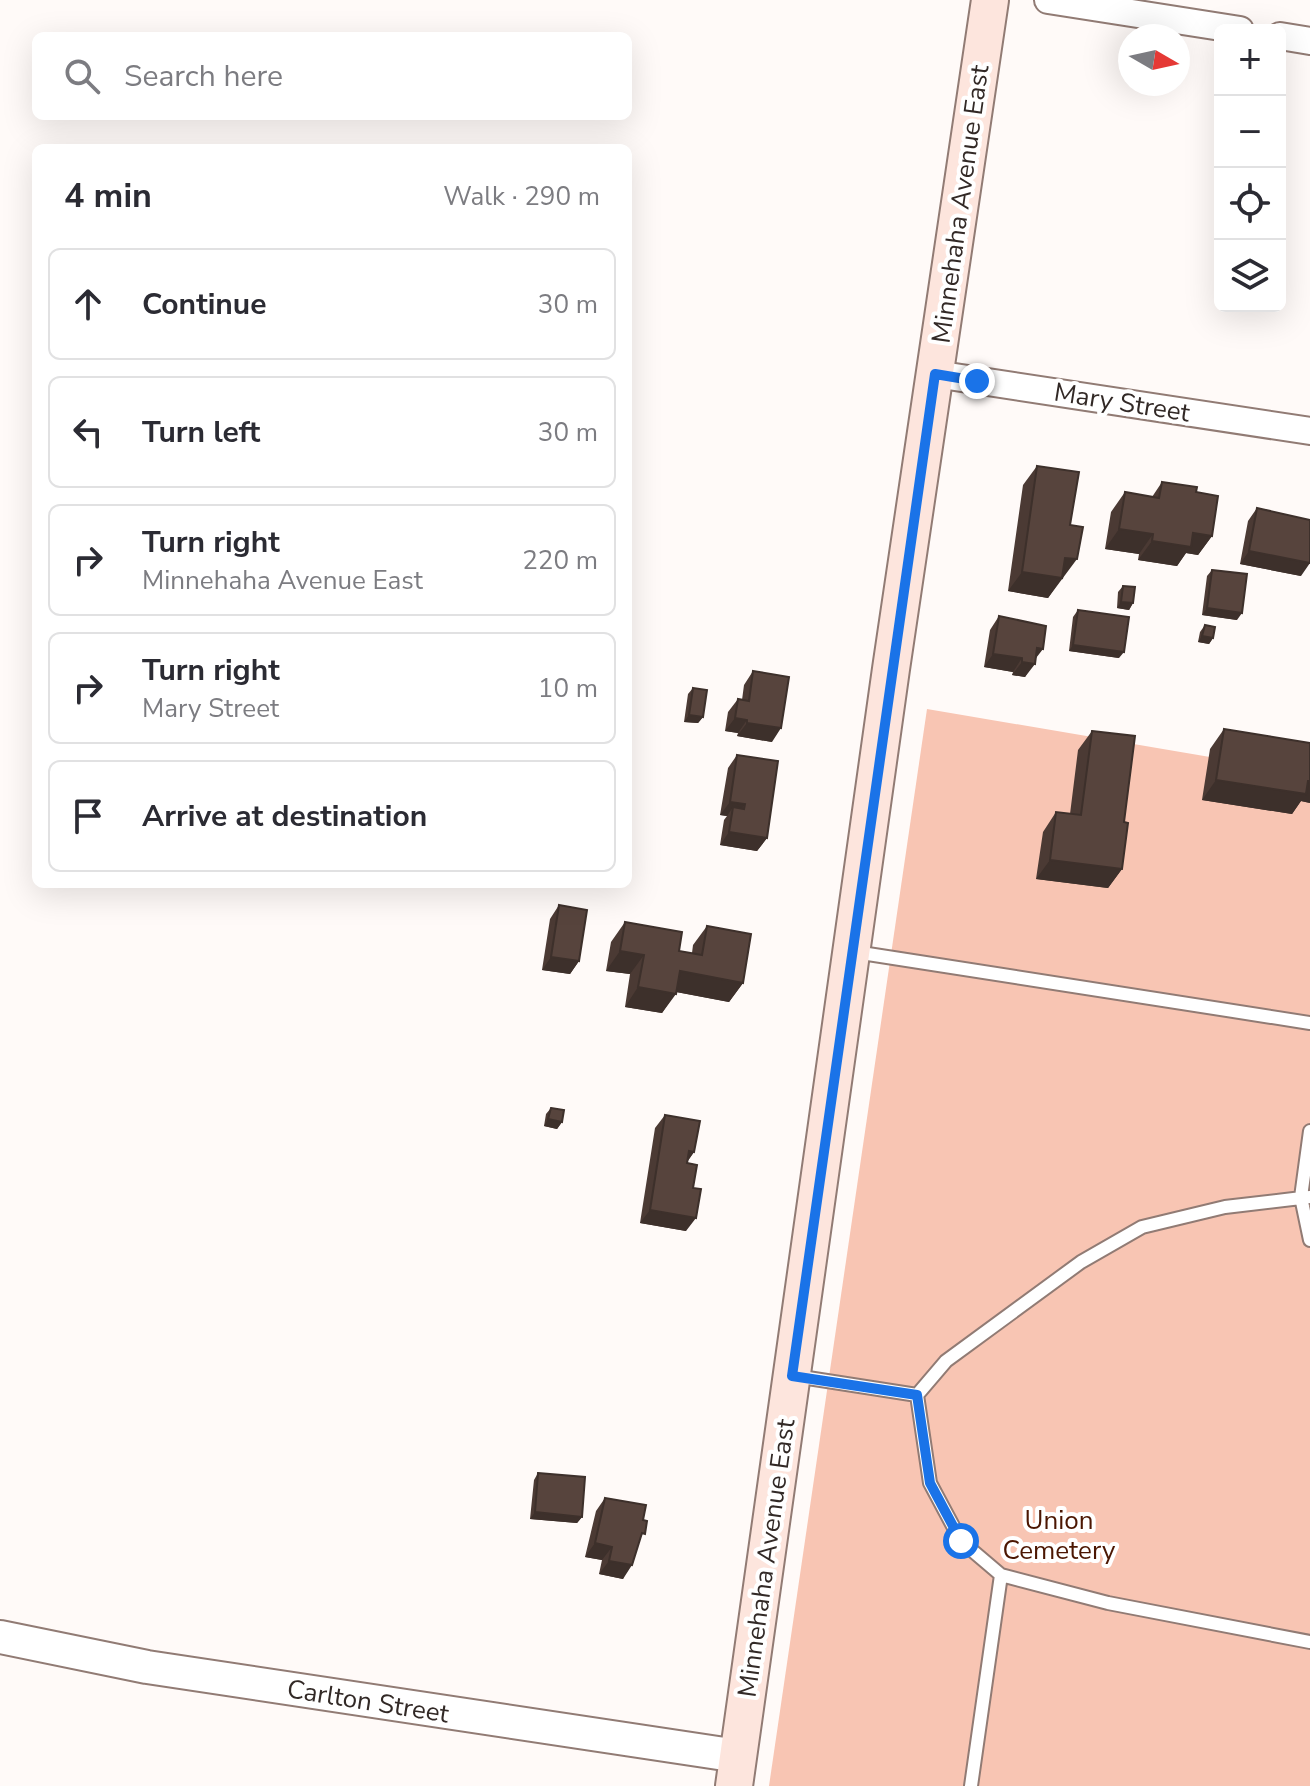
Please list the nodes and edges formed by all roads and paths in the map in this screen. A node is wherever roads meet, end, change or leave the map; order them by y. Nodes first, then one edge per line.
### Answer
1 (990, 0) edge
2 (1048, 0) edge
3 (1214, 26) edge
4 (1286, 37) edge
5 (1310, 41) edge
6 (935, 374) junction
7 (1310, 431) edge
8 (852, 952) junction
9 (1310, 1023) edge
10 (1310, 1131) edge
11 (1305, 1197) edge
12 (1310, 1240) edge
13 (792, 1376) junction
14 (917, 1395) junction
15 (1001, 1575) junction
16 (0, 1637) edge
17 (1310, 1642) edge
18 (736, 1771) edge
19 (971, 1786) edge

1 - 6 main road, Minnehaha Avenue East
2 - 3 street
4 - 5 street
6 - 7 street, Mary Street
6 - 8 main road, Minnehaha Avenue East
8 - 9 lane
8 - 13 main road, Minnehaha Avenue East
10 - 11 lane
11 - 12 lane
11 - 14 lane
13 - 14 lane
13 - 18 main road, Minnehaha Avenue East
14 - 15 lane
15 - 17 lane
15 - 19 lane
16 - 18 street, Carlton Street

